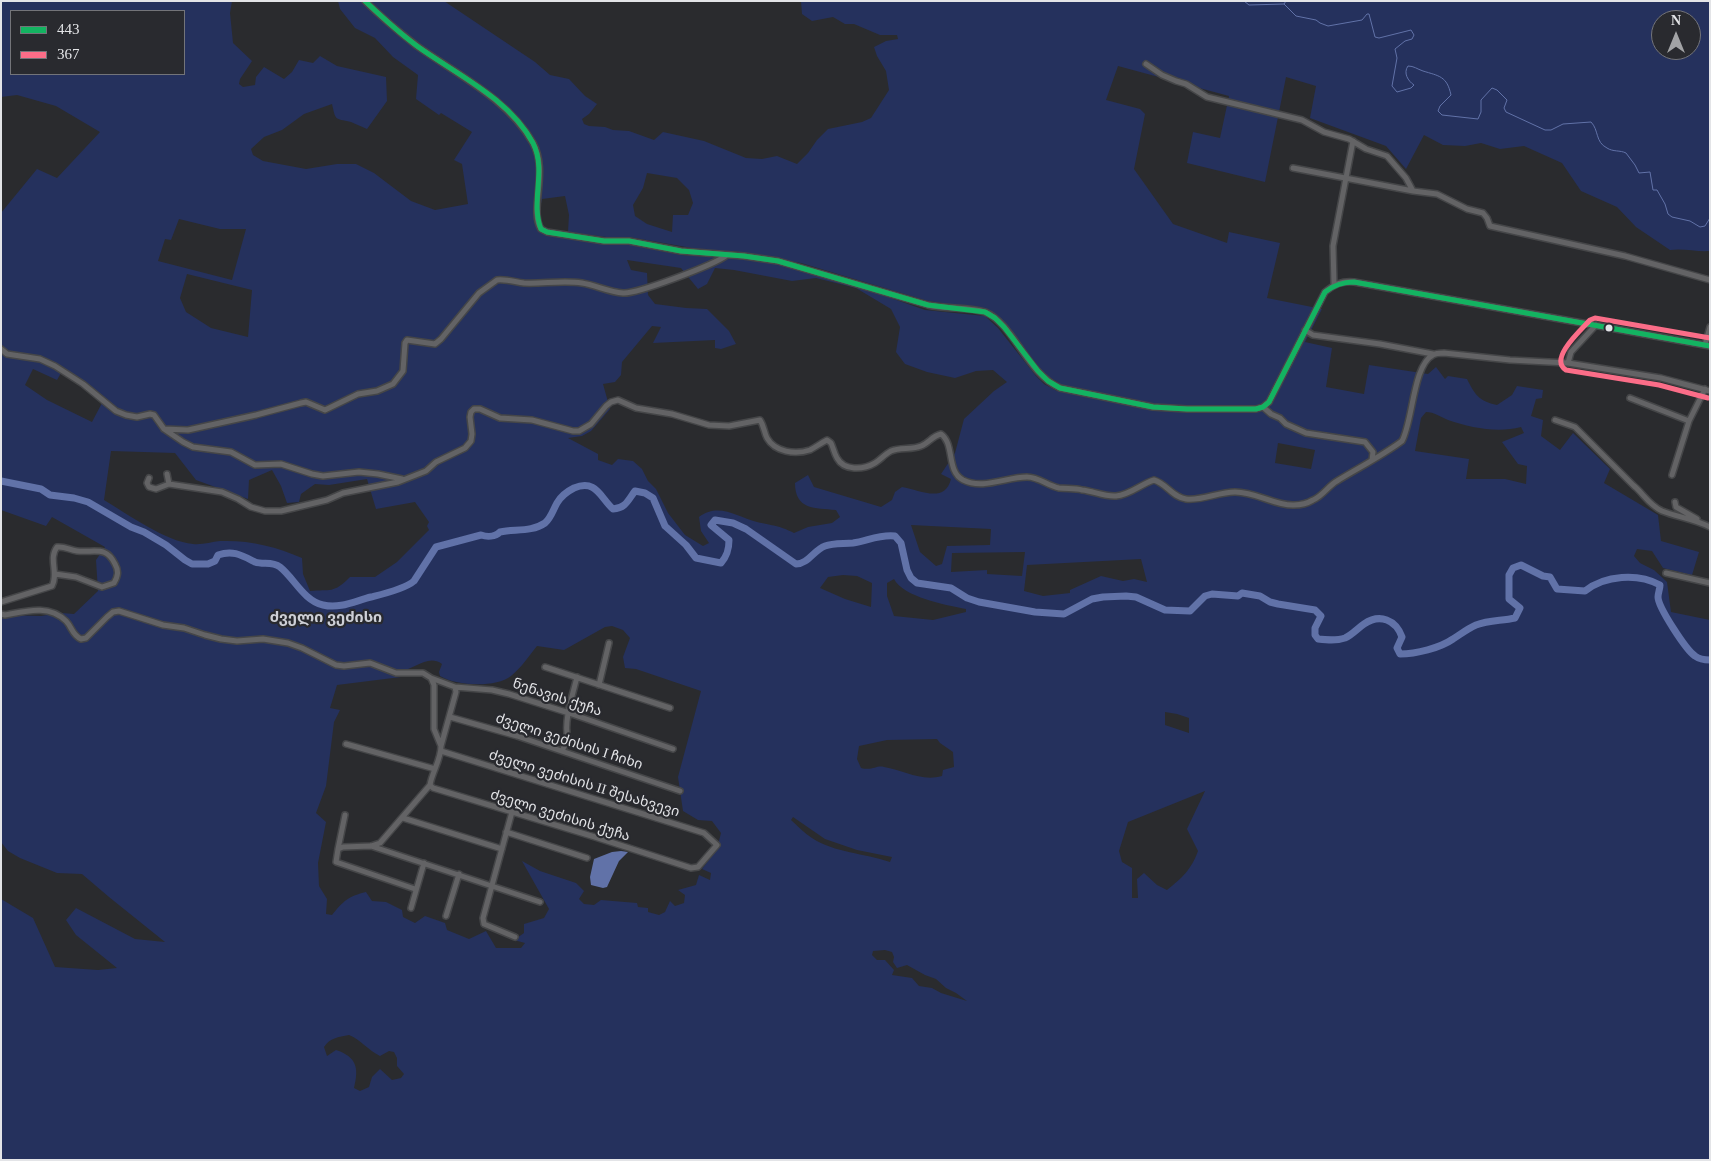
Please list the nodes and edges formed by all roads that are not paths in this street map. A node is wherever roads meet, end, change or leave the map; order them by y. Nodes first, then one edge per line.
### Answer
1 (365, 1) edge
2 (1146, 64) dead end
3 (1353, 141) junction
4 (1293, 168) dead end
5 (1346, 178) junction
6 (1414, 190) junction
7 (727, 255) junction
8 (1710, 280) edge
9 (1334, 284) junction
10 (1596, 325) junction
11 (1710, 327) edge
12 (1305, 330) junction
13 (1707, 345) edge
14 (1, 349) edge
15 (1433, 354) junction
16 (1568, 363) junction
17 (1707, 390) edge
18 (1630, 398) dead end
19 (1263, 407) junction
20 (1555, 420) dead end
21 (1690, 421) junction
22 (164, 429) junction
23 (1372, 460) junction
24 (167, 474) dead end
25 (1672, 475) dead end
26 (1619, 477) dead end
27 (149, 478) dead end
28 (403, 479) junction
29 (169, 484) junction
30 (1635, 487) junction
31 (1675, 502) dead end
32 (1699, 522) junction
33 (1710, 528) edge
34 (1666, 573) dead end
35 (55, 574) junction
36 (1710, 583) edge
37 (1, 602) edge
38 (1, 614) edge
39 (609, 643) dead end
40 (545, 667) dead end
41 (577, 677) junction
42 (431, 678) junction
43 (599, 685) junction
44 (455, 687) junction
45 (670, 708) dead end
46 (569, 712) junction
47 (450, 717) junction
48 (346, 744) dead end
49 (441, 749) junction
50 (673, 749) dead end
51 (562, 751) junction
52 (436, 769) junction
53 (430, 785) junction
54 (680, 790) dead end
55 (512, 812) junction
56 (346, 815) dead end
57 (403, 818) junction
58 (506, 832) junction
59 (716, 845) joint
60 (371, 846) junction
61 (338, 849) junction
62 (502, 849) junction
63 (587, 858) dead end
64 (424, 863) junction
65 (458, 874) junction
66 (493, 885) junction
67 (415, 889) junction
68 (540, 902) dead end
69 (411, 908) dead end
70 (446, 916) dead end
71 (515, 937) dead end

1 - 7 street
2 - 3 street
3 - 5 street
3 - 6 street
4 - 5 street
5 - 6 street
5 - 9 street
6 - 8 street
7 - 19 street
7 - 22 street
9 - 10 street
9 - 12 street
10 - 13 street
10 - 16 street
11 - 13 street
12 - 15 street
12 - 19 street
14 - 22 street
15 - 16 street
15 - 23 street
16 - 17 street
17 - 21 street
18 - 21 street
19 - 23 street
20 - 30 street
21 - 25 street
22 - 28 street
23 - 28 street
24 - 29 street
26 - 30 street
27 - 29 street
28 - 29 street
30 - 32 street
31 - 32 street
32 - 33 street
34 - 36 street
35 - 35 street
35 - 37 street
38 - 42 street
39 - 43 street
40 - 41 street
41 - 43 street
41 - 46 street
42 - 44 street, ნენავის ქუჩა
42 - 49 street
43 - 45 street
44 - 46 street, ნენავის ქუჩა
44 - 47 street
46 - 50 street, ნენავის ქუჩა
46 - 51 street
47 - 49 street
47 - 51 street, ძველი ვეძისის I ჩიხი
48 - 52 street
49 - 52 street
49 - 59 street, ძველი ვეძისის II შესახვევი
51 - 54 street, ძველი ვეძისის I ჩიხი
52 - 53 street
53 - 55 street, ძველი ვეძისის ქუჩა
53 - 57 street
55 - 58 street
55 - 59 street, ძველი ვეძისის ქუჩა
56 - 61 street
57 - 60 street
57 - 62 street
58 - 62 street
58 - 63 street
60 - 61 street
60 - 64 street
61 - 67 street
62 - 66 street
64 - 65 street
64 - 67 street
65 - 66 street
65 - 70 street
66 - 68 street
66 - 71 street
67 - 69 street

